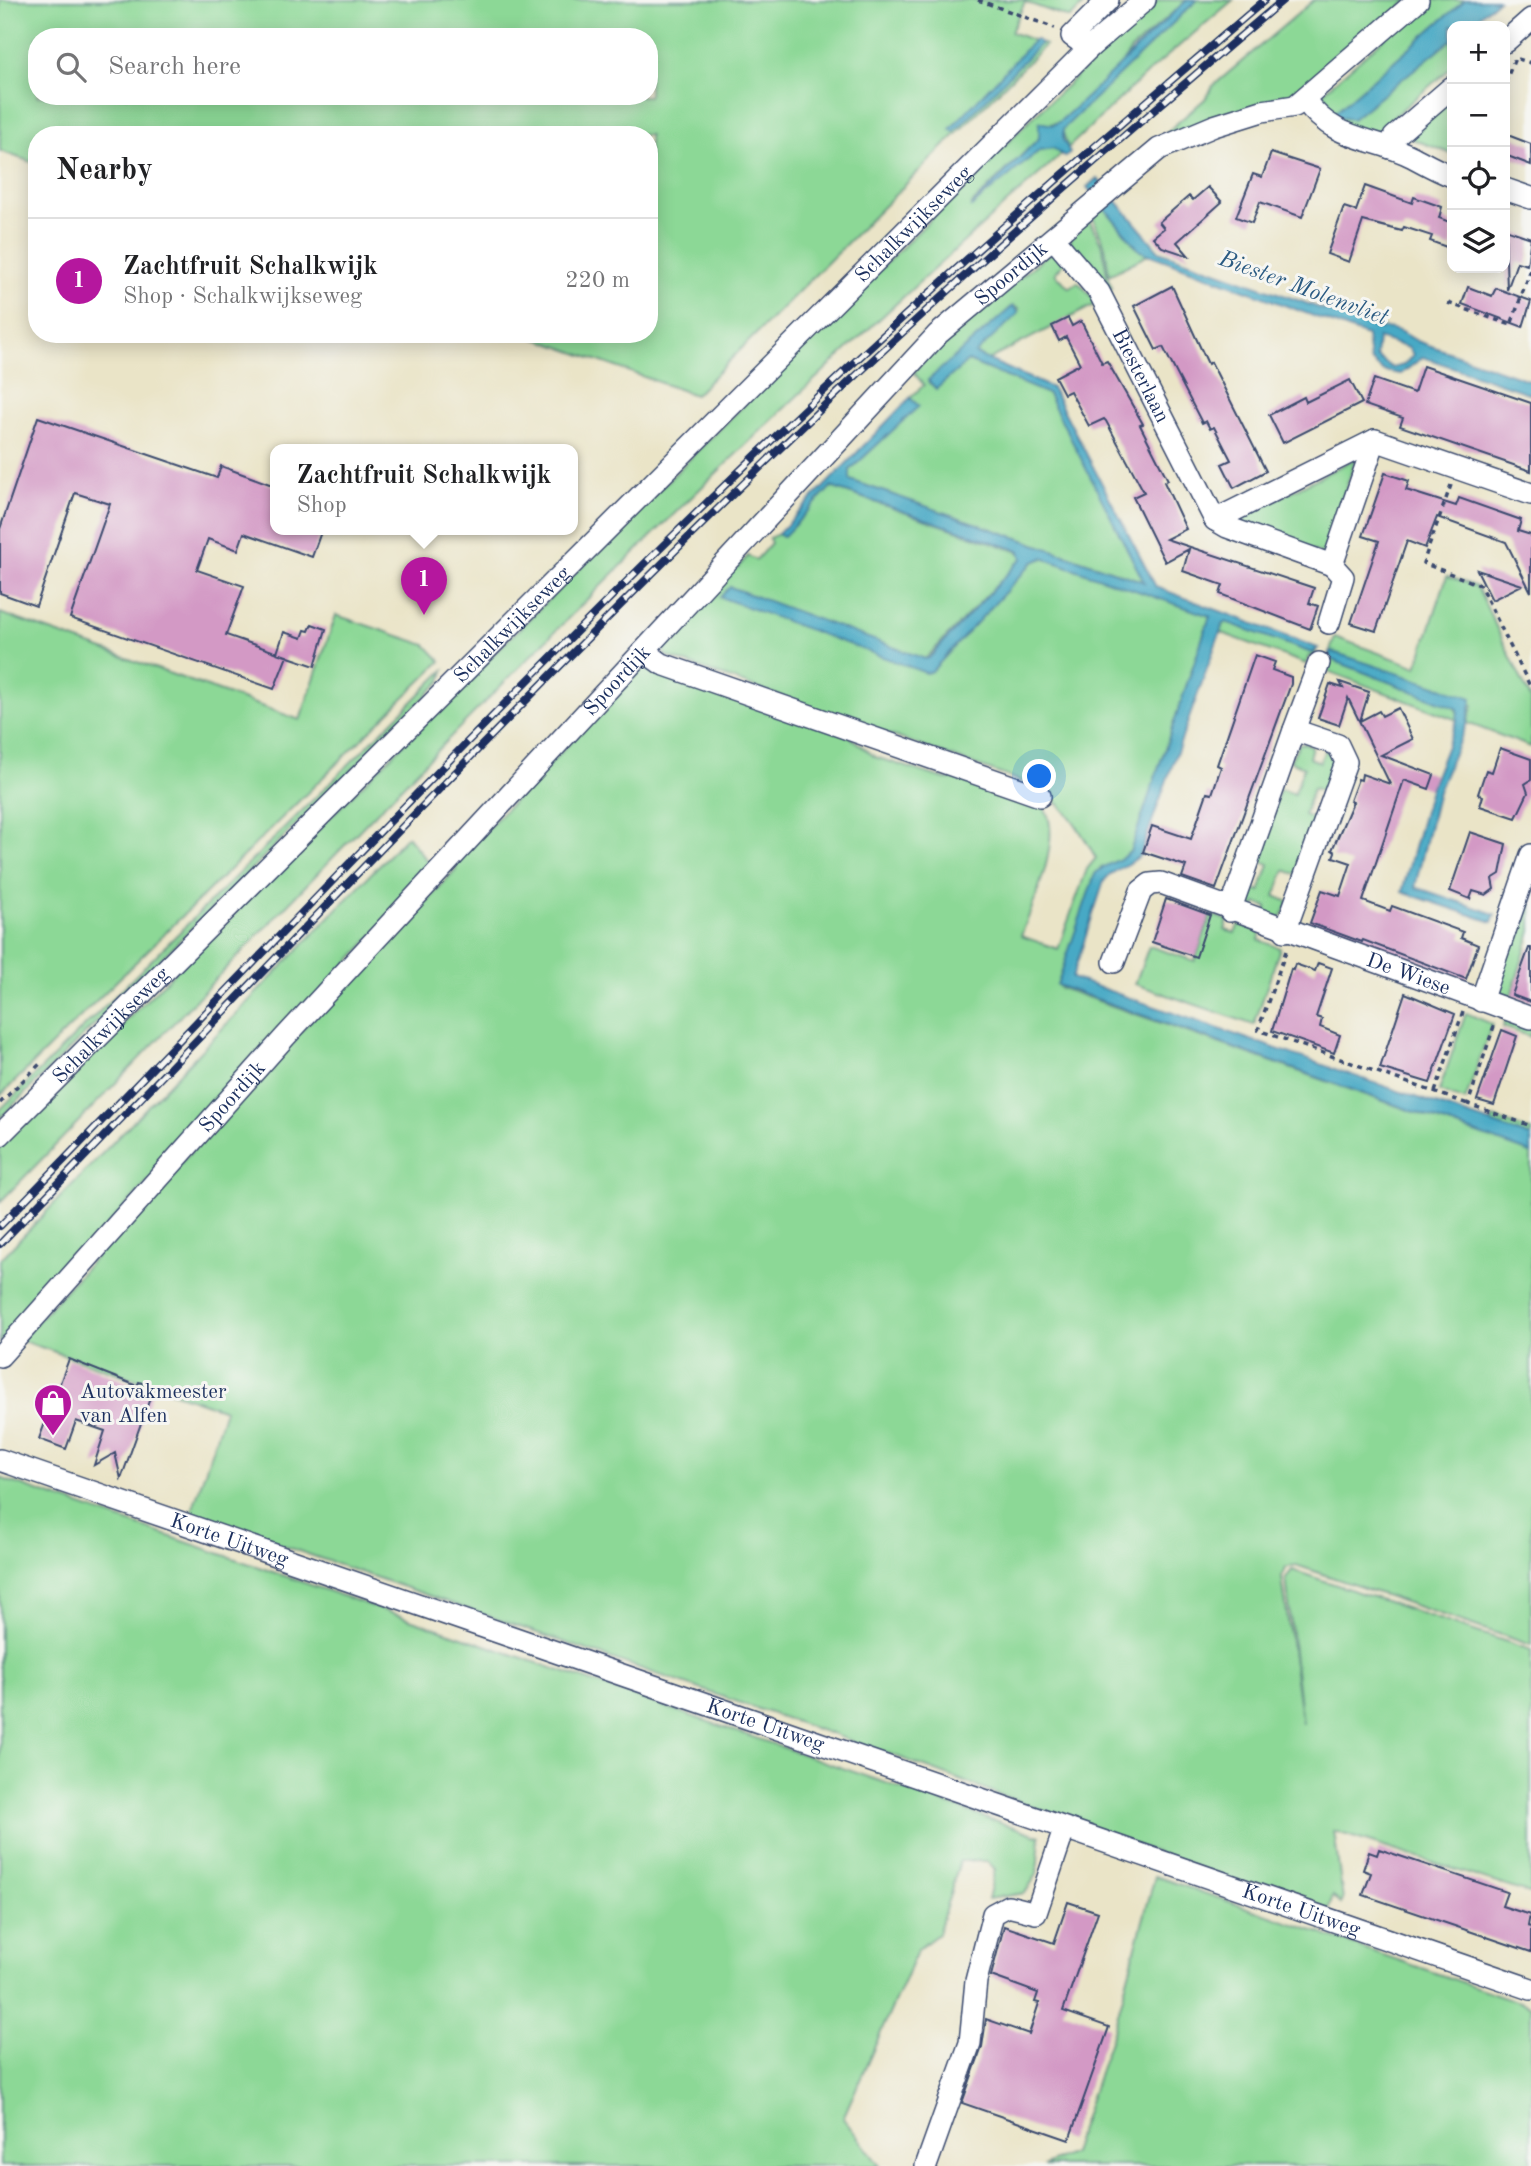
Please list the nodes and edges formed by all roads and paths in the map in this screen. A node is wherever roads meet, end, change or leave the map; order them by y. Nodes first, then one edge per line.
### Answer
1 (978, 0) edge
2 (1108, 0) edge
3 (1145, 0) edge
4 (1418, 0) edge
5 (1038, 21) dead end
6 (1528, 27) edge
7 (1510, 39) edge
8 (1081, 42) junction
9 (1531, 63) edge
10 (1510, 70) edge
11 (1447, 91) edge
12 (1305, 100) junction
13 (1390, 148) junction
14 (1447, 174) edge
15 (1510, 191) edge
16 (1531, 198) edge
17 (1054, 239) junction
18 (1531, 270) edge
19 (1448, 303) dead end
20 (1375, 440) junction
21 (1458, 467) junction
22 (1531, 494) edge
23 (1215, 520) junction
24 (1332, 565) junction
25 (1329, 623) dead end
26 (644, 651) junction
27 (1319, 663) dead end
28 (1531, 688) edge
29 (1294, 730) junction
30 (1040, 796) dead end
31 (1531, 855) edge
32 (1230, 911) junction
33 (1289, 932) junction
34 (1114, 962) dead end
35 (1484, 1002) junction
36 (1531, 1018) edge
37 (1435, 1093) junction
38 (1468, 1104) junction
39 (1531, 1126) edge
40 (0, 1135) edge
41 (0, 1356) edge
42 (0, 1460) edge
43 (1064, 1830) junction
44 (1531, 1989) edge
45 (926, 2166) edge

1 - 5 path
2 - 8 street, Schalkwijkseweg
3 - 8 street, Schalkwijkseweg
4 - 12 street
6 - 7 street
8 - 40 street, Schalkwijkseweg
9 - 10 path
11 - 13 street
12 - 13 street
12 - 17 street, Spoordijk
13 - 14 street
15 - 16 street
17 - 23 street, Biesterlaan
17 - 26 street, Spoordijk
18 - 19 path
20 - 21 street
20 - 23 street
20 - 24 street
21 - 22 street
21 - 28 path
23 - 24 street
24 - 25 street
26 - 30 street
26 - 41 street, Spoordijk
27 - 29 street
29 - 32 street
29 - 33 street
31 - 35 street
32 - 33 street, De Wiese
32 - 34 street, De Wiese
33 - 35 street, De Wiese
33 - 37 path
35 - 36 street, De Wiese
35 - 37 path
35 - 38 path
37 - 38 path
38 - 39 path
42 - 43 street, Korte Uitweg
43 - 44 street, Korte Uitweg
43 - 45 street

